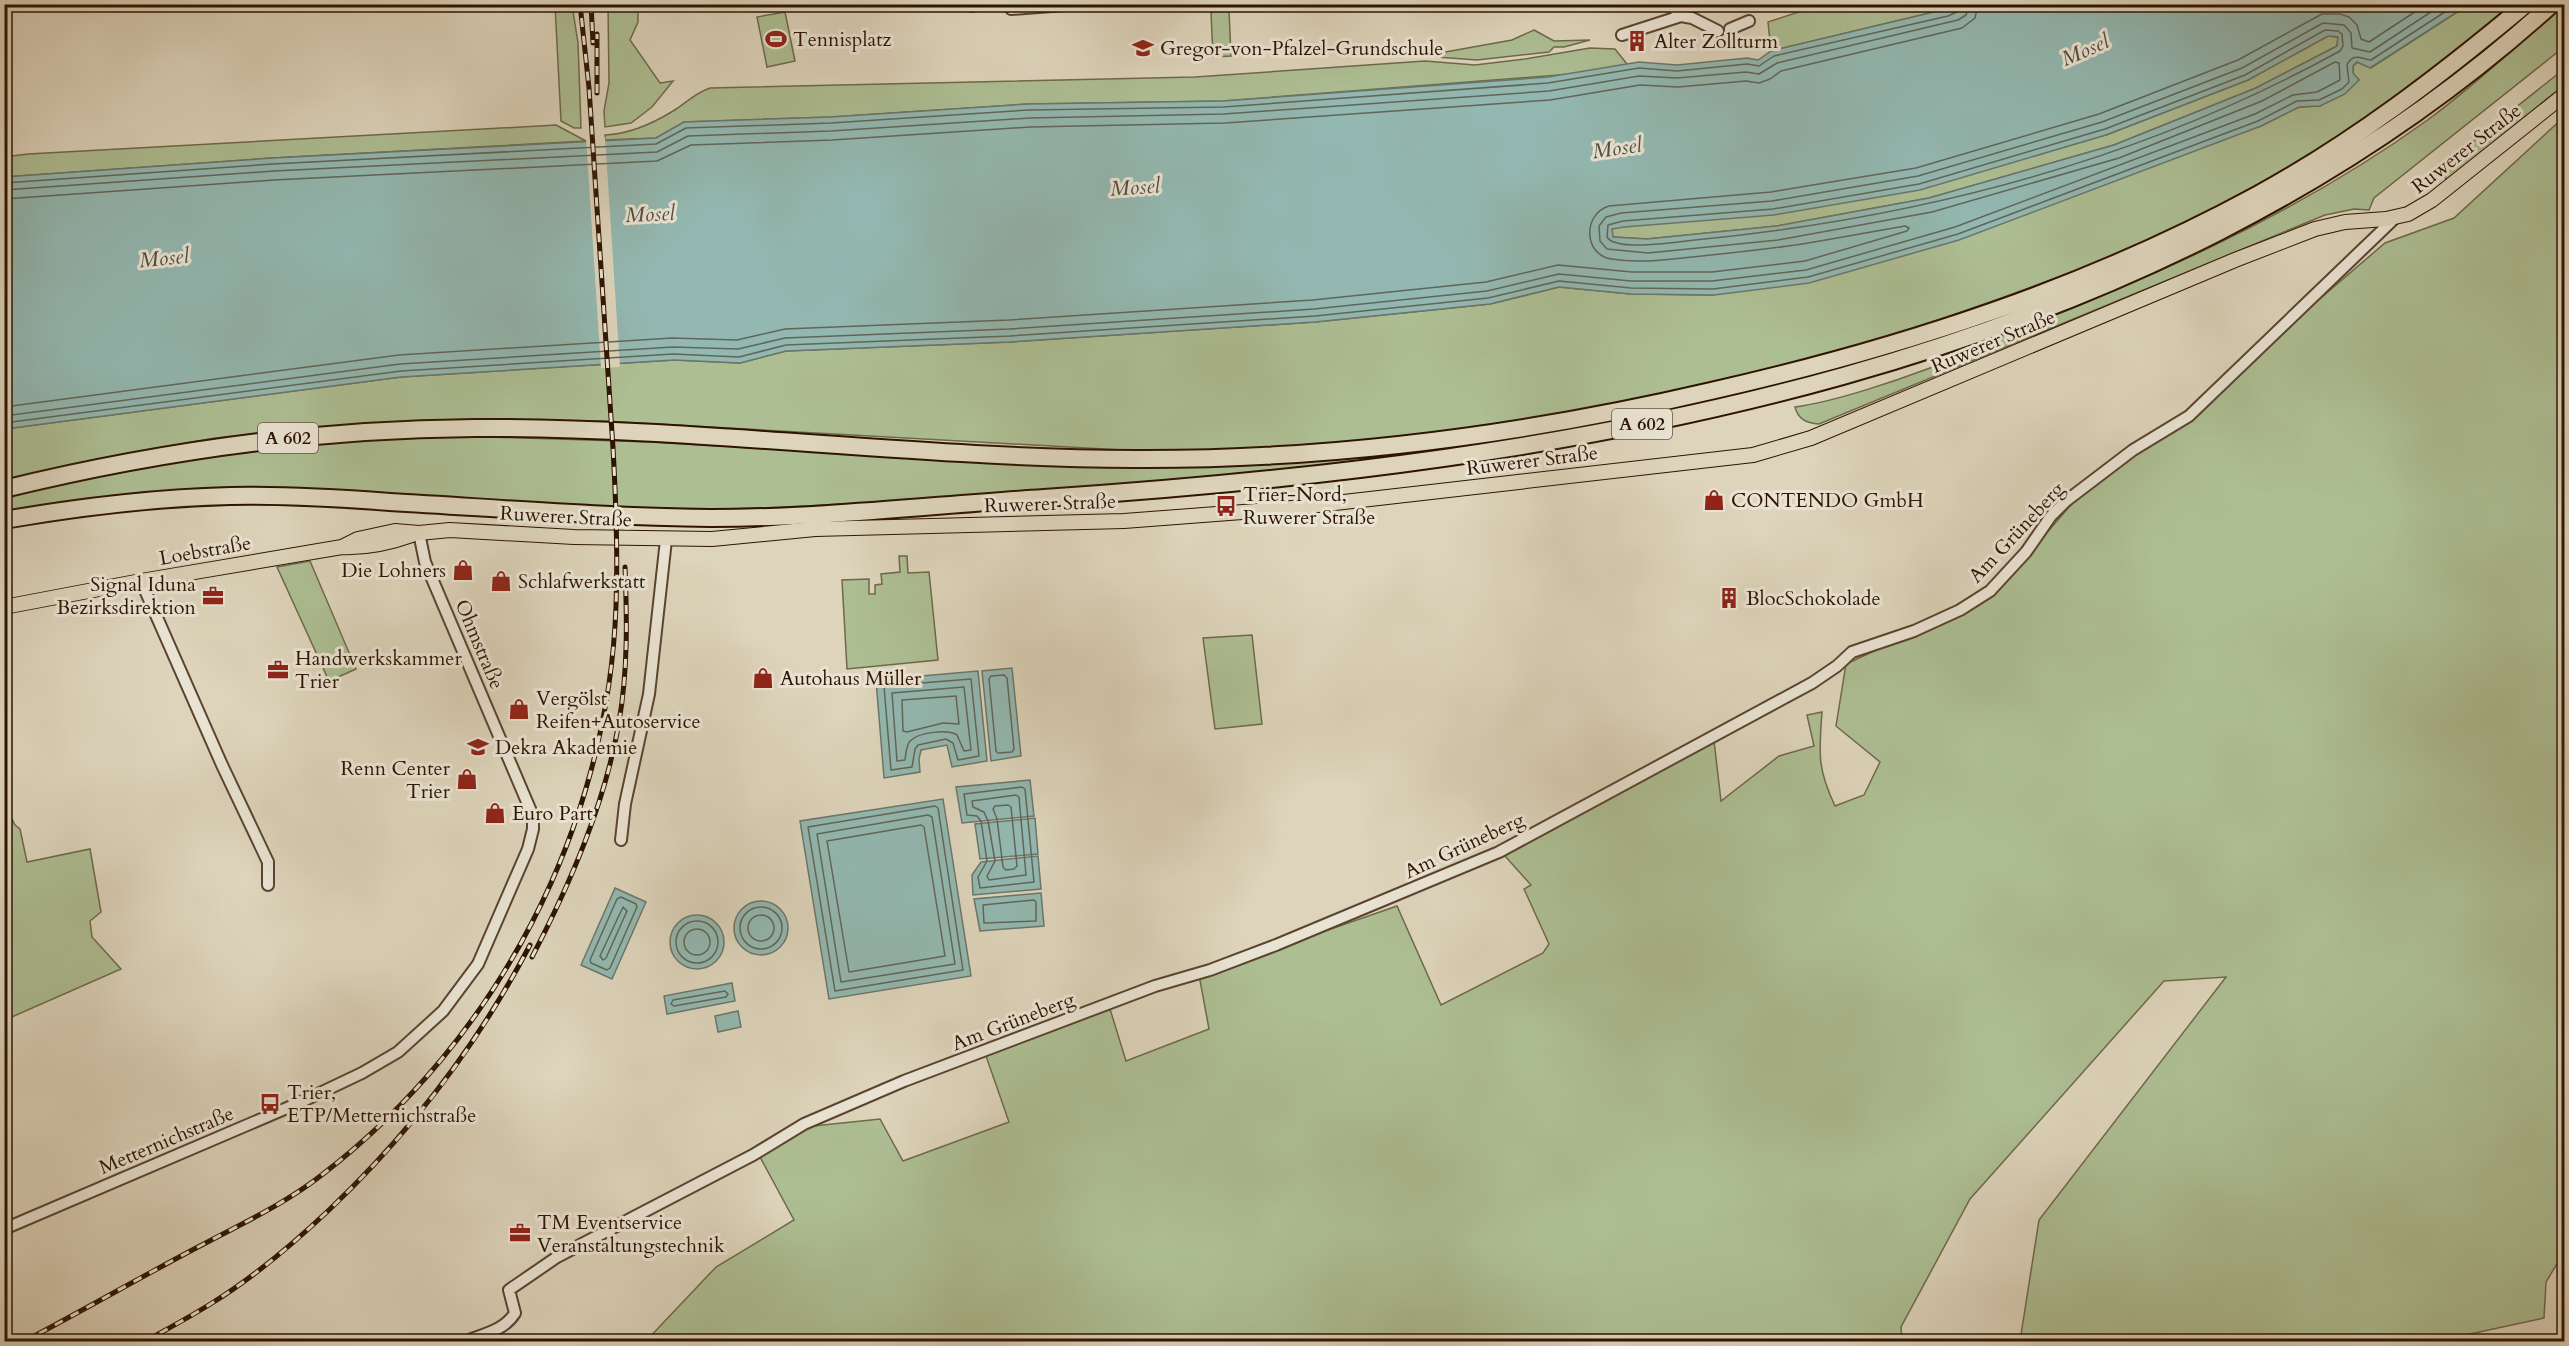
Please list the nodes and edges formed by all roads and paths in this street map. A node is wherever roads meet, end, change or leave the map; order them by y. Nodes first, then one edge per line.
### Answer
1 (1078, 4) edge
2 (2526, 4) edge
3 (2552, 4) edge
4 (1676, 8) edge
5 (1011, 9) dead end
6 (1749, 21) dead end
7 (1730, 29) dead end
8 (1718, 31) dead end
9 (1622, 35) dead end
10 (2565, 95) edge
11 (2395, 218) junction
12 (4, 489) edge
13 (4, 520) edge
14 (419, 533) junction
15 (666, 540) junction
16 (141, 580) junction
17 (4, 607) edge
18 (531, 836) joint
19 (621, 840) dead end
20 (268, 885) dead end
21 (4, 1229) edge
22 (464, 1341) edge

1 - 5 street
2 - 12 highway, A 602
3 - 13 highway, A 602
4 - 8 street
4 - 9 street
6 - 7 street
10 - 11 main road, Ruwerer Straße
11 - 15 main road, Ruwerer Straße
11 - 22 street, Am Grüneberg
14 - 15 main road, Ruwerer Straße
14 - 16 main road, Loebstraße
14 - 18 street, Ohmstraße
15 - 19 street
16 - 17 main road, Loebstraße
16 - 20 street
18 - 21 street, Metternichstraße

